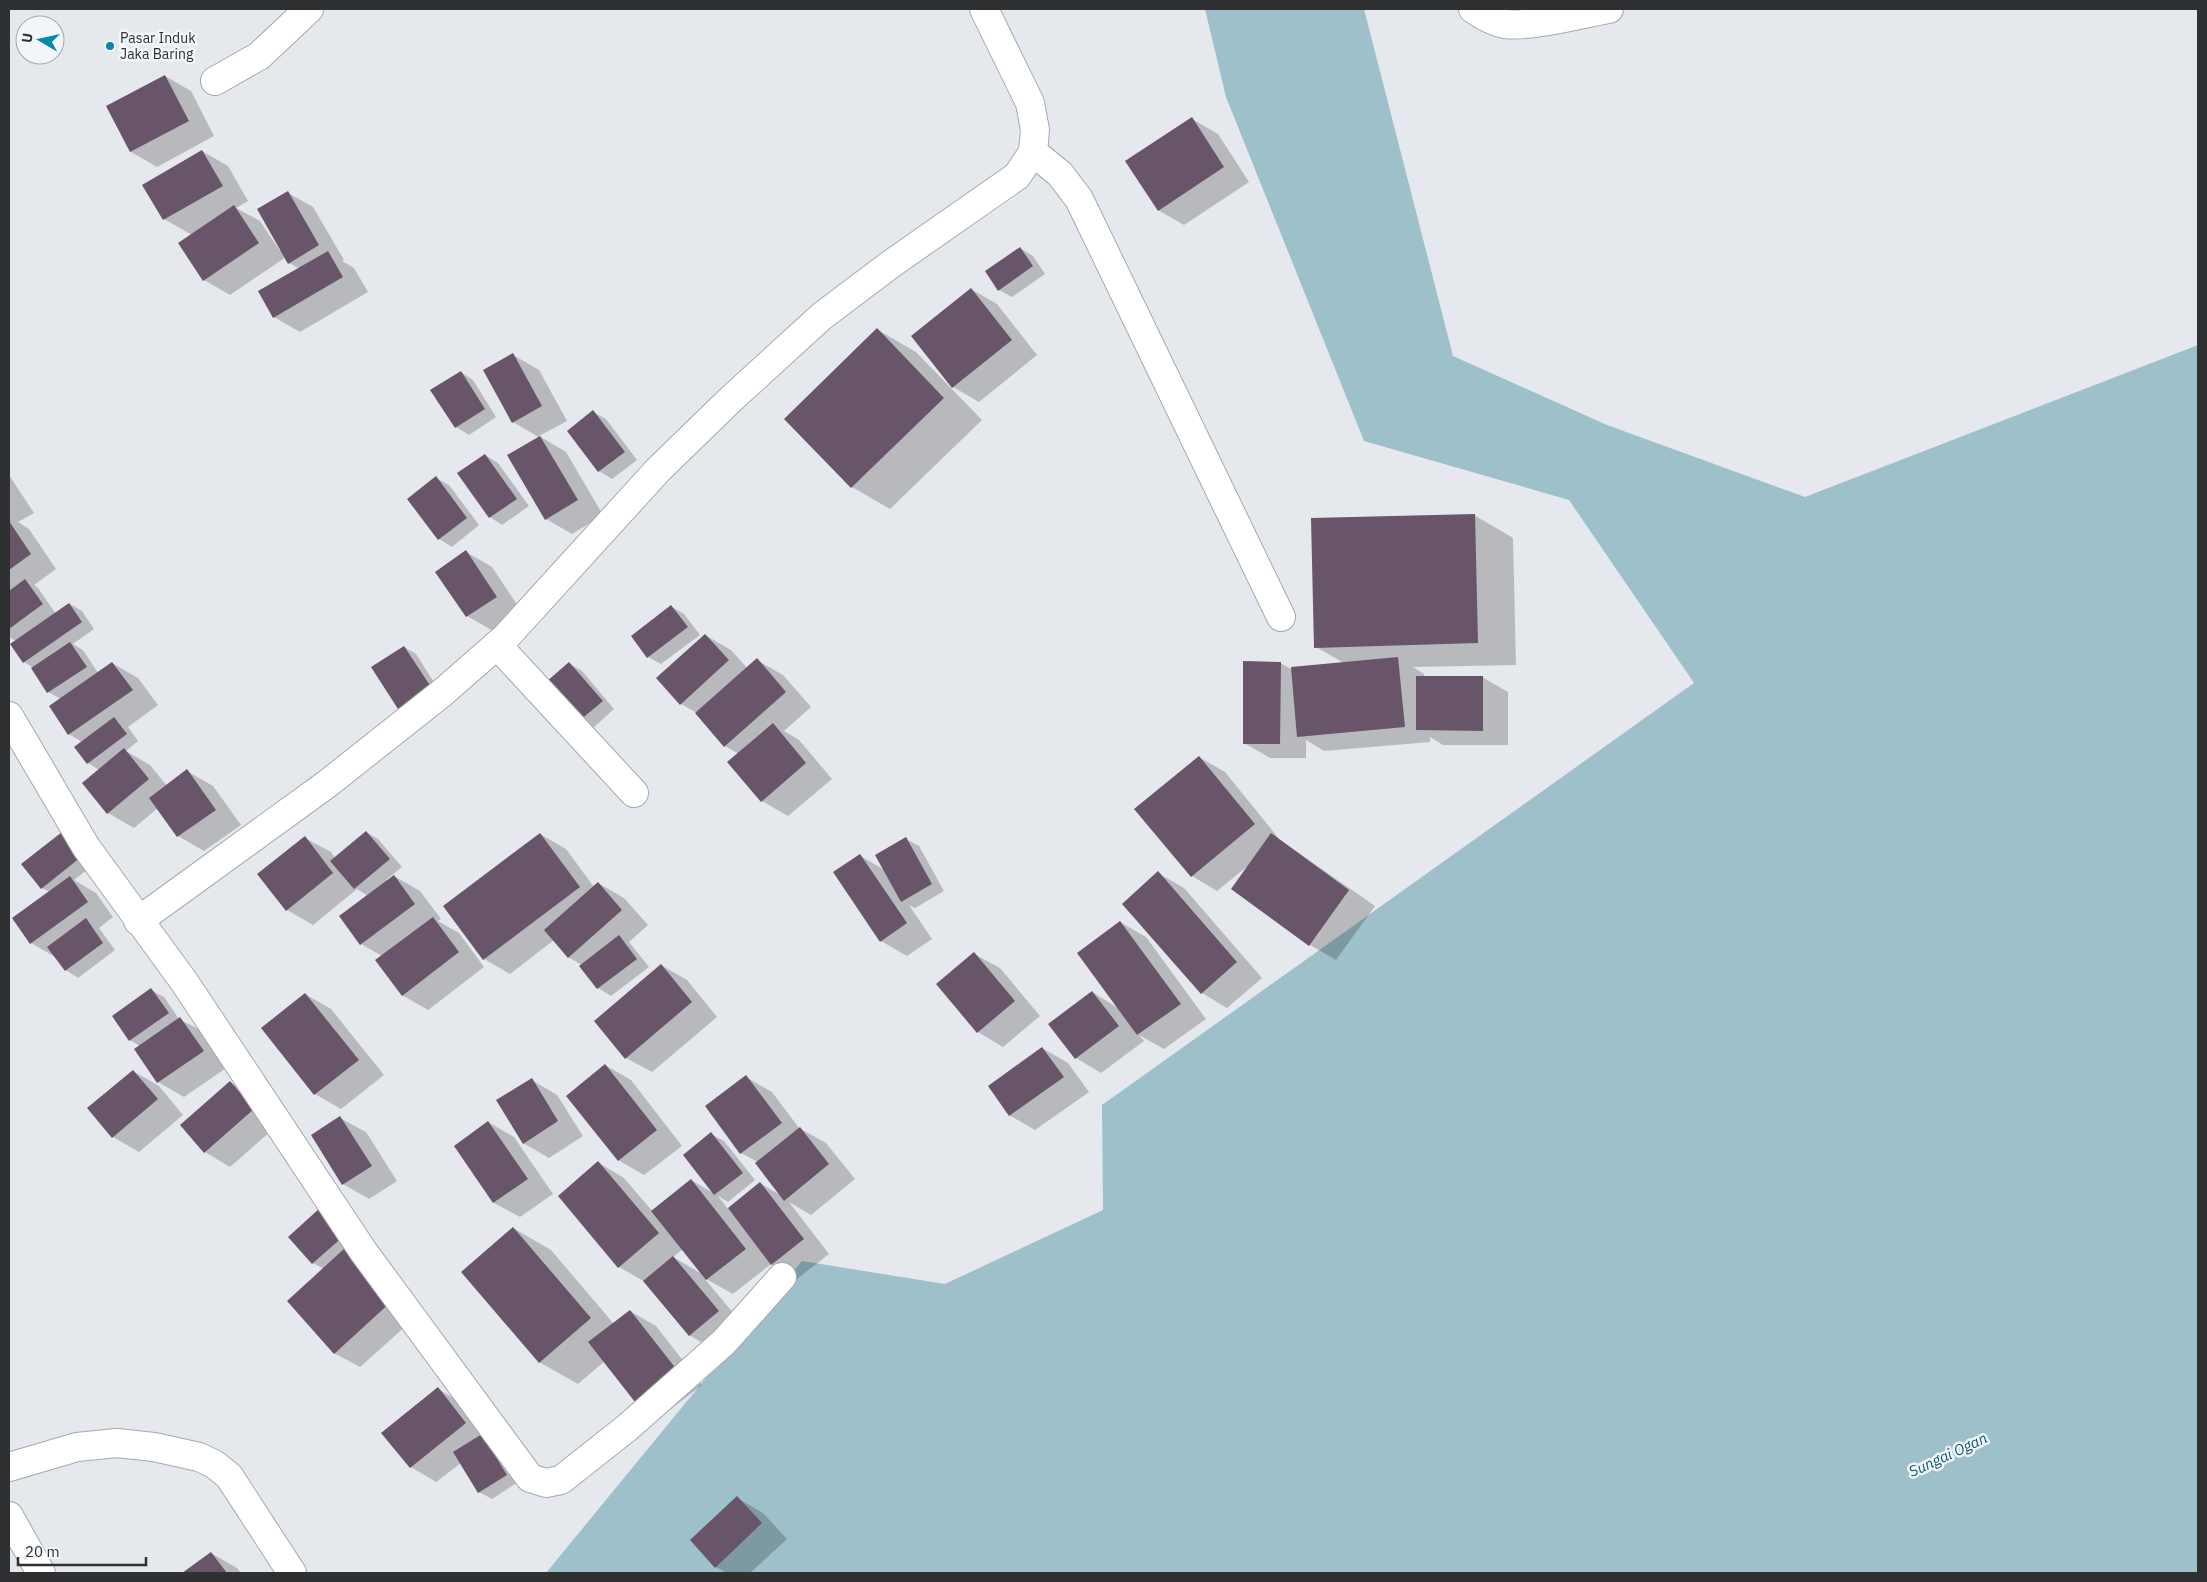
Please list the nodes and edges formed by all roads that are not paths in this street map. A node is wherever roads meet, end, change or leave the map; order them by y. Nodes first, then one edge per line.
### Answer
1 (309, 9) edge
2 (984, 9) edge
3 (1474, 9) edge
4 (1609, 9) edge
5 (215, 81) dead end
6 (1032, 152) junction
7 (1280, 617) dead end
8 (497, 644) junction
9 (9, 716) edge
10 (634, 793) dead end
11 (138, 921) junction
12 (782, 1277) dead end
13 (9, 1467) edge
14 (9, 1516) edge
15 (41, 1573) edge
16 (292, 1573) edge

1 - 5 street
2 - 6 street
3 - 4 street
6 - 7 street
6 - 8 street
8 - 10 street
8 - 11 street
9 - 11 street
11 - 12 street
13 - 16 street
14 - 15 street

